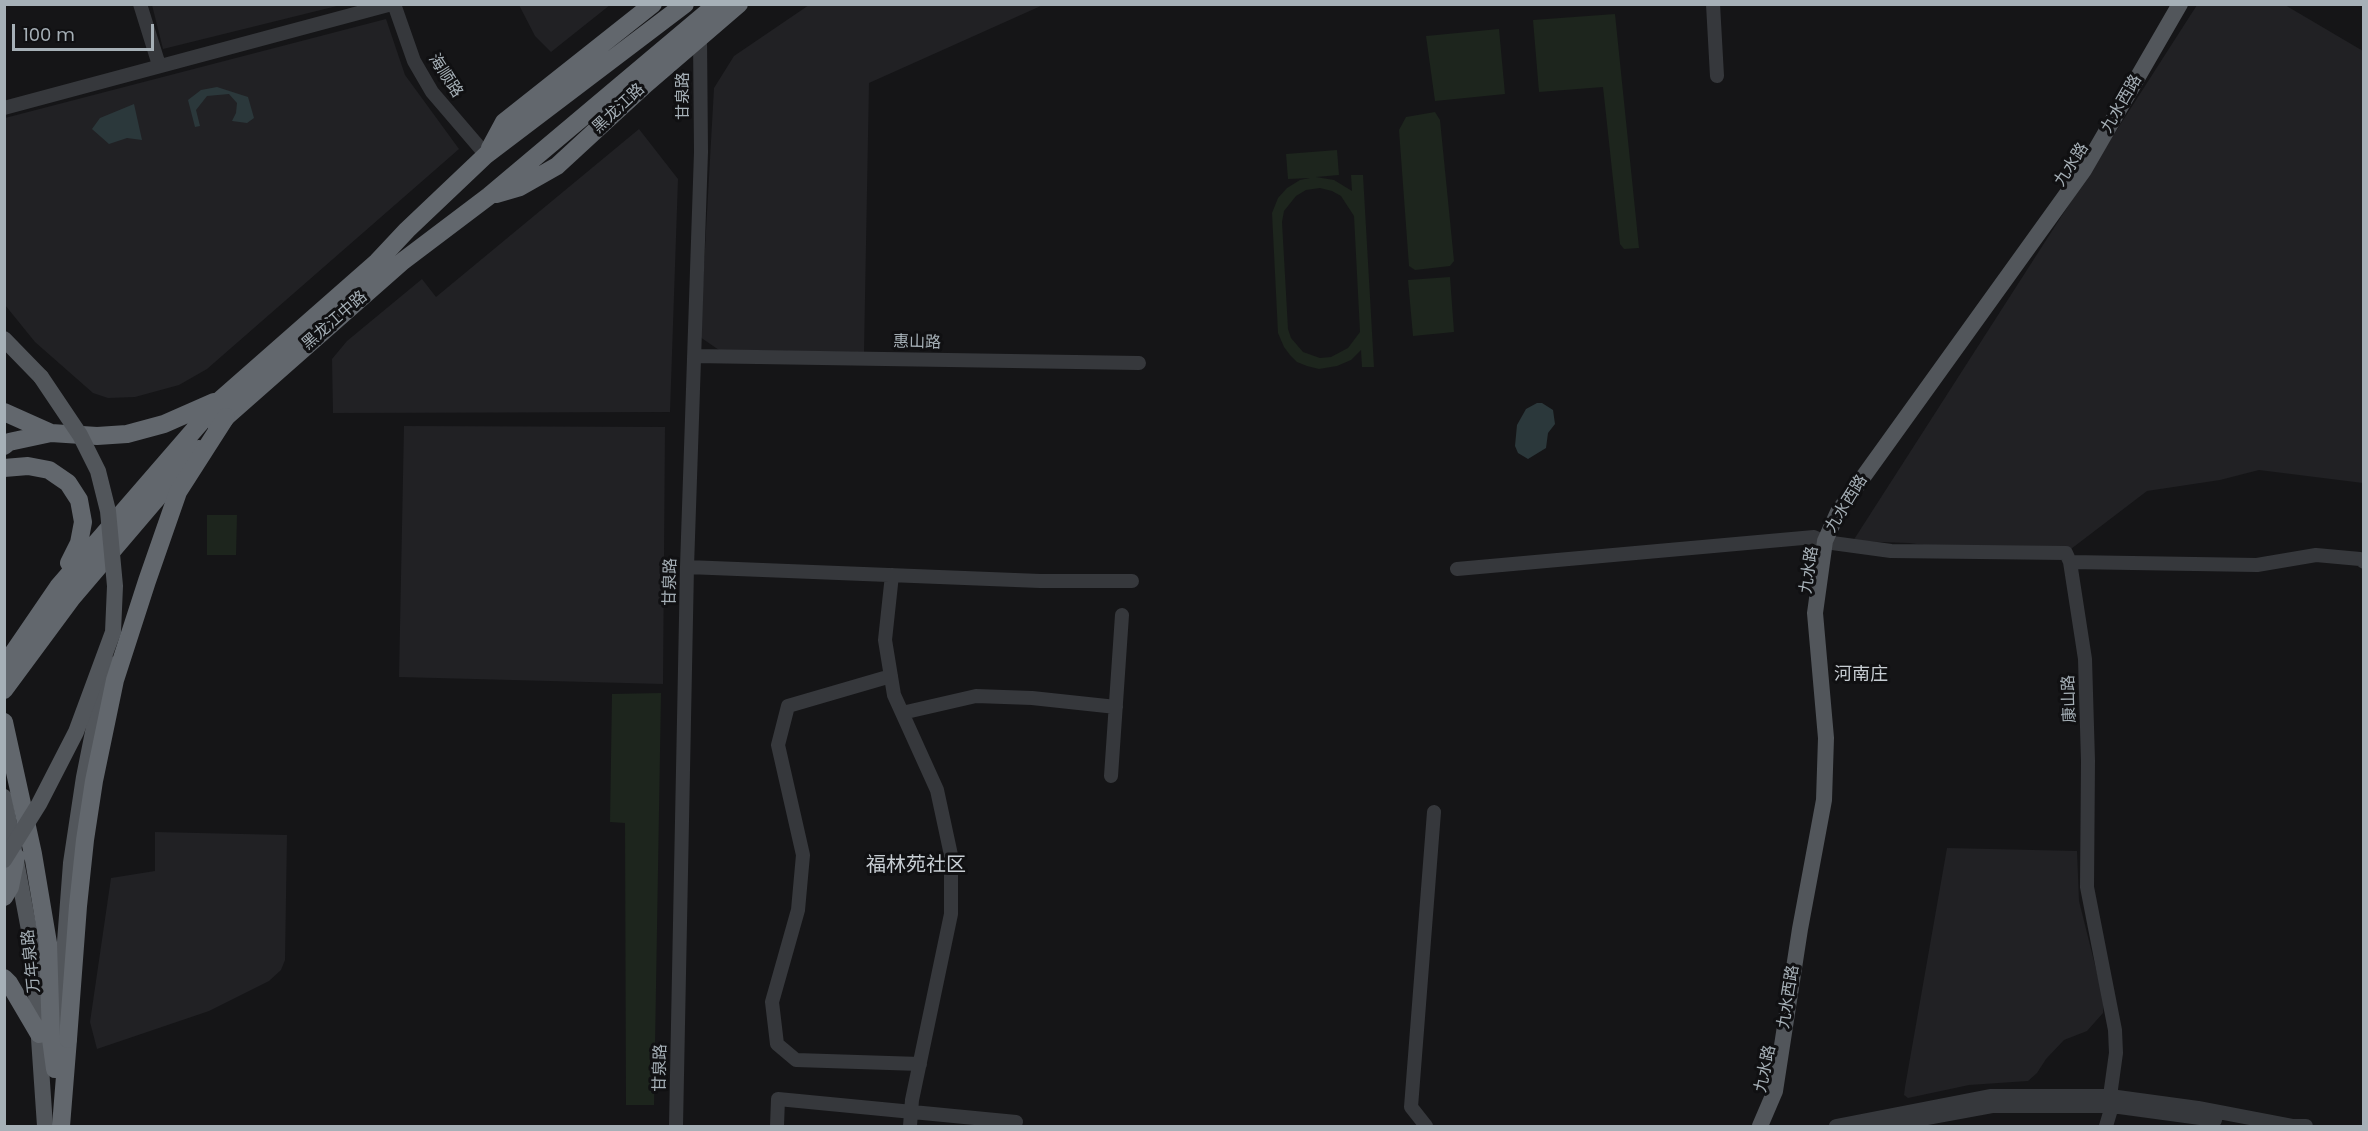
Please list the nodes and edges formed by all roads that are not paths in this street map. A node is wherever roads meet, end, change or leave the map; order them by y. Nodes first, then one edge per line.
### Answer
1 (141, 4) edge
2 (393, 4) edge
3 (653, 4) edge
4 (685, 4) edge
5 (717, 4) edge
6 (739, 4) edge
7 (1713, 4) edge
8 (2167, 4) edge
9 (2180, 4) edge
10 (700, 38) junction
11 (159, 65) junction
12 (1717, 76) dead end
13 (4, 108) edge
14 (486, 155) junction
15 (489, 196) junction
16 (4, 339) edge
17 (694, 356) junction
18 (1139, 363) dead end
19 (223, 408) junction
20 (4, 412) edge
21 (51, 434) junction
22 (4, 446) edge
23 (4, 468) edge
24 (1820, 540) junction
25 (2070, 562) junction
26 (2364, 562) edge
27 (687, 567) junction
28 (1457, 569) dead end
29 (892, 575) junction
30 (1132, 581) dead end
31 (58, 587) junction
32 (1122, 615) dead end
33 (113, 632) junction
34 (4, 666) edge
35 (891, 676) junction
36 (4, 690) edge
37 (1116, 707) junction
38 (902, 713) junction
39 (4, 722) edge
40 (1112, 776) dead end
41 (4, 797) edge
42 (1434, 813) dead end
43 (10, 859) edge
44 (4, 897) edge
45 (4, 978) edge
46 (39, 1034) junction
47 (920, 1064) junction
48 (55, 1069) junction
49 (2111, 1101) junction
50 (911, 1112) junction
51 (1016, 1122) dead end
52 (45, 1126) edge
53 (60, 1126) edge
54 (676, 1126) edge
55 (777, 1126) edge
56 (910, 1126) edge
57 (1426, 1126) edge
58 (1748, 1126) edge
59 (1760, 1126) edge
60 (1836, 1126) edge
61 (1884, 1126) edge
62 (2106, 1126) edge
63 (2247, 1126) edge
64 (2306, 1126) edge

1 - 11 street
2 - 11 street
2 - 14 street, 海顺路
3 - 14 highway, 黑龙江中路
4 - 14 highway, 黑龙江中路
5 - 15 highway, 黑龙江中路
6 - 10 highway, 黑龙江路
7 - 12 street
8 - 24 main road, 九水路
9 - 24 main road, 九水西路
10 - 15 highway, 黑龙江路
10 - 17 street, 甘泉路
11 - 13 street
14 - 19 highway, 黑龙江中路
15 - 19 highway, 黑龙江中路
16 - 33 main road, bridge
17 - 18 street, 惠山路
17 - 27 street, 甘泉路
19 - 21 highway
19 - 31 highway, 黑龙江中路
19 - 36 highway, 黑龙江中路, bridge
19 - 53 highway, bridge
20 - 21 highway
21 - 22 highway
23 - 31 highway
24 - 25 street
24 - 28 street
24 - 58 main road, 九水路
24 - 59 main road, 九水西路
25 - 26 street
25 - 49 street, 康山路
27 - 29 street
27 - 54 street, 甘泉路
29 - 30 street
29 - 35 street
31 - 34 highway, 黑龙江中路
32 - 37 street
33 - 43 main road, bridge
33 - 48 main road, bridge
35 - 38 street
35 - 47 street
37 - 38 street
37 - 40 street
38 - 47 street
39 - 48 highway
41 - 43 main road, 万年泉路
42 - 57 street
43 - 44 highway
43 - 46 main road, 万年泉路
45 - 46 highway
46 - 52 main road, 万年泉路
47 - 50 street
48 - 53 main road
49 - 60 street
49 - 61 street
49 - 62 street, 康山路
49 - 63 street
49 - 64 street
50 - 51 street
50 - 55 street
50 - 56 street

